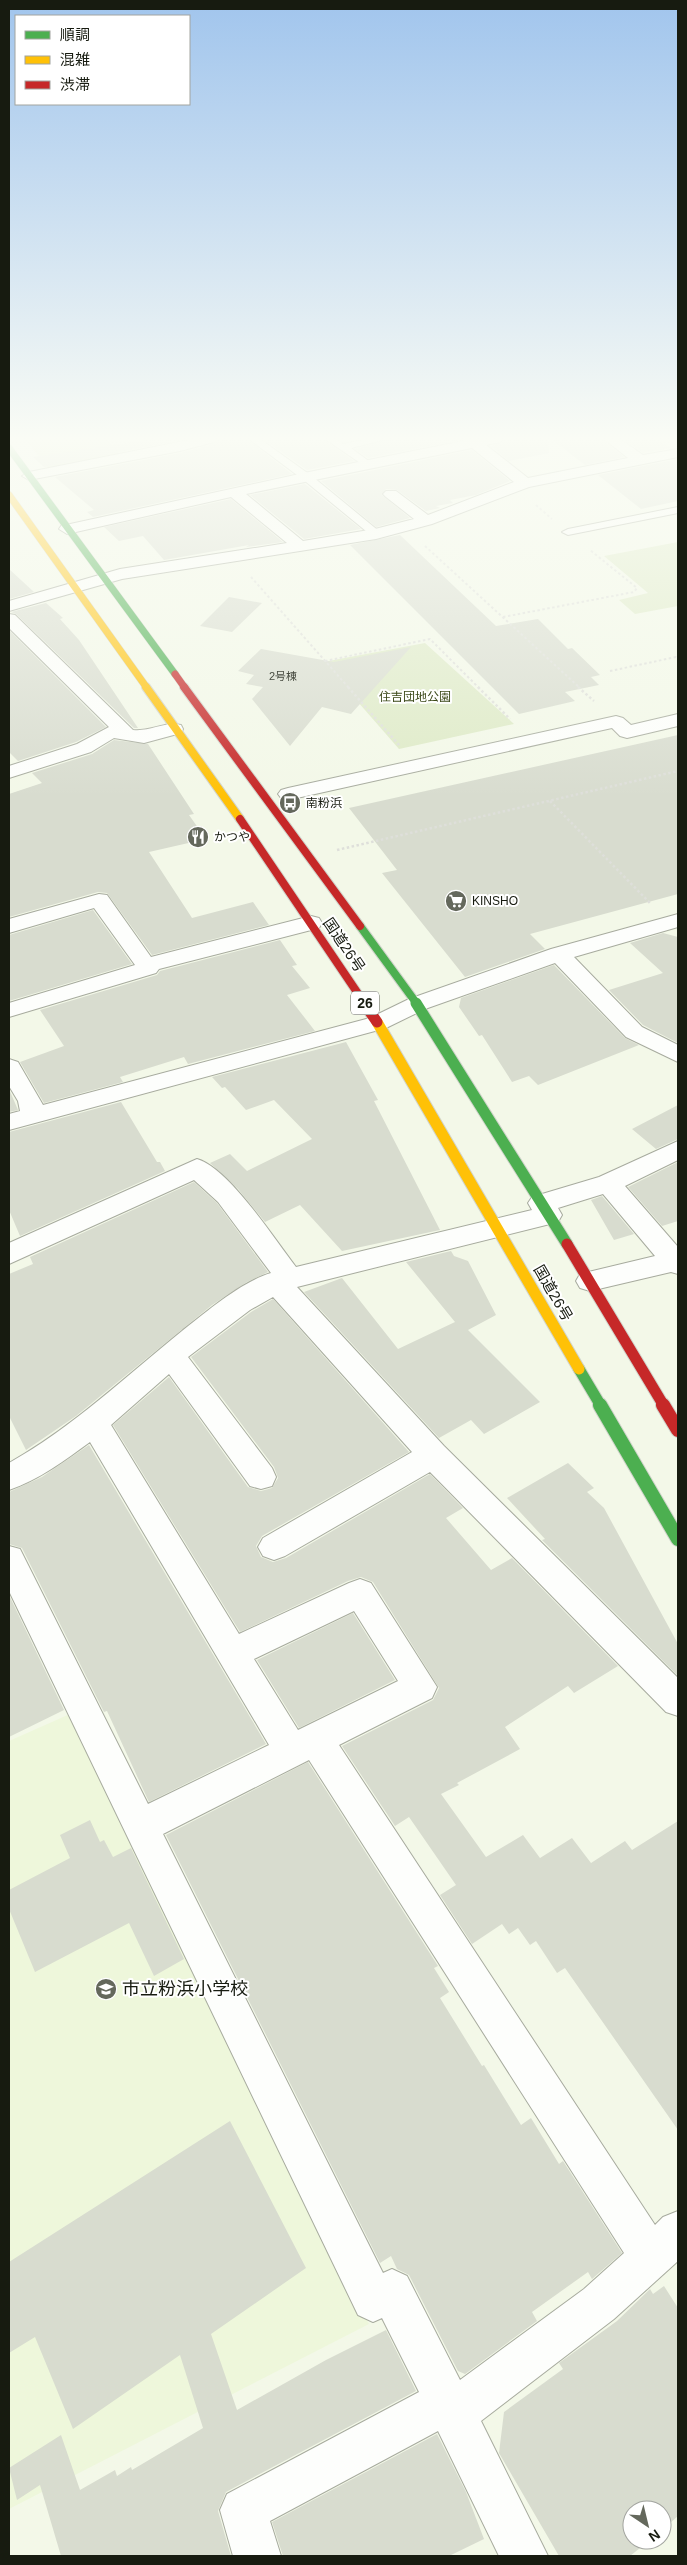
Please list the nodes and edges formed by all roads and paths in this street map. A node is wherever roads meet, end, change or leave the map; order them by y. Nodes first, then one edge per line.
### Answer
1 (56, 559) edge
2 (89, 559) edge
3 (216, 559) edge
4 (235, 559) edge
5 (440, 559) edge
6 (601, 559) edge
7 (103, 577) junction
8 (76, 586) junction
9 (9, 606) edge
10 (503, 617) junction
11 (9, 619) edge
12 (678, 659) edge
13 (325, 661) junction
14 (610, 672) dead end
15 (678, 720) edge
16 (616, 722) junction
17 (174, 729) junction
18 (127, 734) junction
19 (532, 741) junction
20 (418, 766) junction
21 (678, 771) edge
22 (9, 772) edge
23 (288, 794) dead end
24 (550, 800) junction
25 (331, 851) dead end
26 (677, 922) edge
27 (311, 923) junction
28 (9, 926) edge
29 (559, 954) junction
30 (146, 965) junction
31 (417, 1004) junction
32 (9, 1010) edge
33 (378, 1023) junction
34 (678, 1054) edge
35 (9, 1067) edge
36 (34, 1116) junction
37 (9, 1122) edge
38 (678, 1150) edge
39 (608, 1183) junction
40 (545, 1209) junction
41 (498, 1229) junction
42 (9, 1254) edge
43 (677, 1263) edge
44 (283, 1279) junction
45 (590, 1281) junction
46 (172, 1357) junction
47 (94, 1423) junction
48 (678, 1430) edge
49 (433, 1455) junction
50 (261, 1477) dead end
51 (9, 1478) edge
52 (678, 1539) edge
53 (274, 1547) dead end
54 (9, 1559) edge
55 (232, 1652) junction
56 (678, 1701) edge
57 (304, 1746) junction
58 (141, 1826) junction
59 (665, 2245) edge
60 (451, 2407) junction
61 (257, 2556) edge
62 (524, 2556) edge

1 - 8 highway, 国道26号 / 26
2 - 7 highway, 国道26号
3 - 7 street
4 - 13 path
5 - 10 path
6 - 10 path
7 - 8 street
7 - 31 highway, 国道26号
8 - 9 street
8 - 17 highway, 国道26号 / 26
10 - 16 path
11 - 18 street
12 - 14 path
13 - 19 path
13 - 20 path
15 - 16 street
16 - 19 street
17 - 18 street
17 - 27 highway, 国道26号 / 26
18 - 22 street
19 - 20 street
20 - 23 street
21 - 24 path
24 - 25 path
24 - 26 path
26 - 29 street
27 - 30 street
27 - 33 highway, 国道26号 / 26
28 - 30 street
29 - 31 street
29 - 34 street
30 - 32 street
31 - 33 street
31 - 40 highway, 国道26号
33 - 36 street
33 - 41 highway, 国道26号 / 26
35 - 36 street
36 - 37 street
38 - 39 street
39 - 40 street
39 - 43 street
40 - 41 street
40 - 45 highway, 国道26号
41 - 44 street
41 - 52 highway, 国道26号 / 26
42 - 44 street
43 - 45 street
44 - 46 street
44 - 49 street
45 - 48 highway, 国道26号
46 - 47 street
46 - 50 street
47 - 51 street
47 - 55 street
49 - 53 street
49 - 56 street
54 - 58 street
55 - 57 street
55 - 57 street
57 - 58 street
57 - 59 street
58 - 60 street
59 - 60 street
60 - 61 street
60 - 62 street

